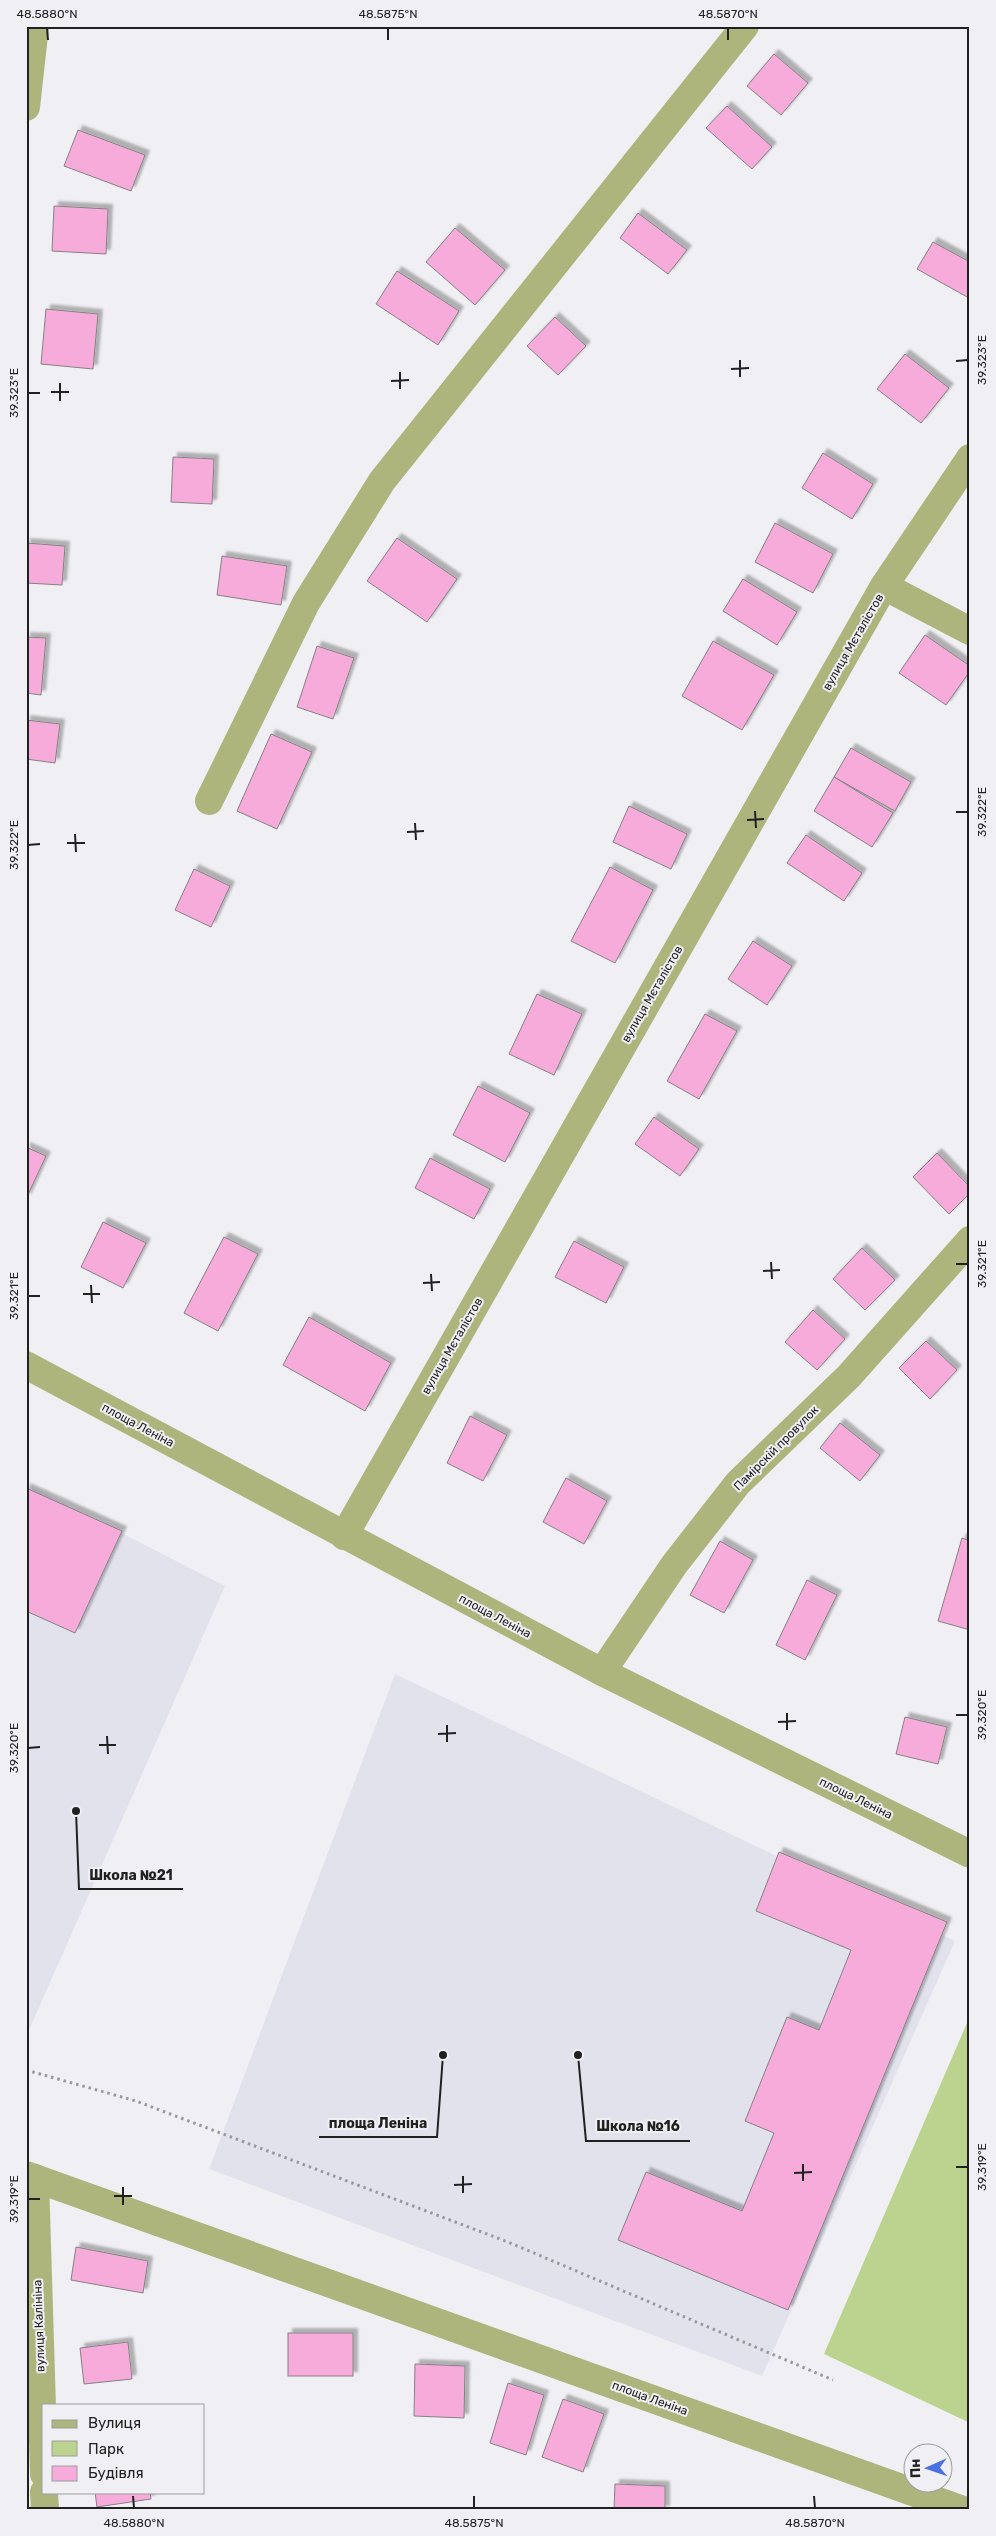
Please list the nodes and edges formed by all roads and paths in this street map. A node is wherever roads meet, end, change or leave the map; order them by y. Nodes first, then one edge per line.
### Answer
1 (35, 26) edge
2 (745, 26) edge
3 (26, 107) edge
4 (970, 458) edge
5 (884, 586) junction
6 (970, 631) edge
7 (209, 802) dead end
8 (970, 1240) edge
9 (26, 1365) edge
10 (344, 1536) junction
11 (602, 1672) junction
12 (970, 1854) edge
13 (26, 2070) edge
14 (30, 2177) edge
15 (833, 2380) dead end
16 (42, 2432) edge
17 (44, 2494) edge
18 (45, 2510) edge
19 (963, 2510) edge

1 - 3 street
2 - 7 street
4 - 5 street, вулиця Мєталістов
5 - 6 street
5 - 10 street, вулиця Мєталістов
8 - 11 street, Памірскій провулок
9 - 10 street, площа Леніна
10 - 11 street, площа Леніна
11 - 12 street, площа Леніна
13 - 15 path
14 - 16 street, вулиця Калініна
14 - 19 street, площа Леніна
17 - 18 street

